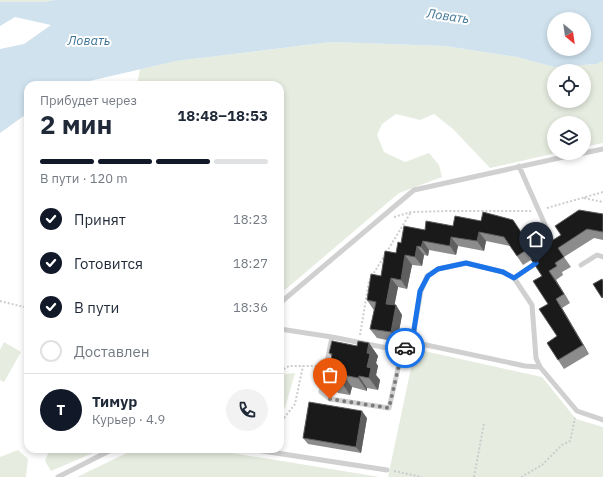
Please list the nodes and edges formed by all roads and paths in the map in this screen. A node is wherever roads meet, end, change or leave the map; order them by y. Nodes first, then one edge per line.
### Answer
1 (603, 149) edge
2 (591, 151) edge
3 (549, 160) edge
4 (519, 166) junction
5 (603, 192) edge
6 (583, 198) junction
7 (603, 202) edge
8 (539, 211) junction
9 (411, 212) junction
10 (381, 217) junction
11 (550, 249) edge
12 (603, 257) edge
13 (536, 263) edge
14 (581, 265) dead end
15 (514, 278) junction
16 (284, 300) edge
17 (0, 301) edge
18 (24, 307) edge
19 (284, 330) edge
20 (332, 337) junction
21 (359, 342) junction
22 (412, 342) junction
23 (402, 352) junction
24 (303, 366) junction
25 (324, 367) junction
26 (540, 367) junction
27 (284, 369) edge
28 (577, 411) junction
29 (284, 418) edge
30 (603, 420) edge
31 (484, 423) dead end
32 (105, 453) edge
33 (276, 453) edge
34 (387, 470) joint
35 (58, 477) edge
36 (422, 477) edge
37 (474, 477) edge
38 (521, 477) edge

1 - 2 lane
3 - 4 lane
4 - 8 lane
4 - 10 lane
5 - 6 path
6 - 7 path
6 - 8 path
8 - 9 path
8 - 11 lane
9 - 10 path
9 - 21 path
10 - 16 lane
12 - 14 lane
13 - 15 lane
15 - 22 lane
15 - 26 lane
17 - 18 path
19 - 20 lane
20 - 21 lane
20 - 25 lane
21 - 23 lane
22 - 23 lane
22 - 26 lane
23 - 25 lane
24 - 25 path
24 - 27 path
24 - 29 path
26 - 28 lane
28 - 30 lane
28 - 38 path
31 - 37 path
32 - 35 lane
33 - 34 lane
34 - 36 path

